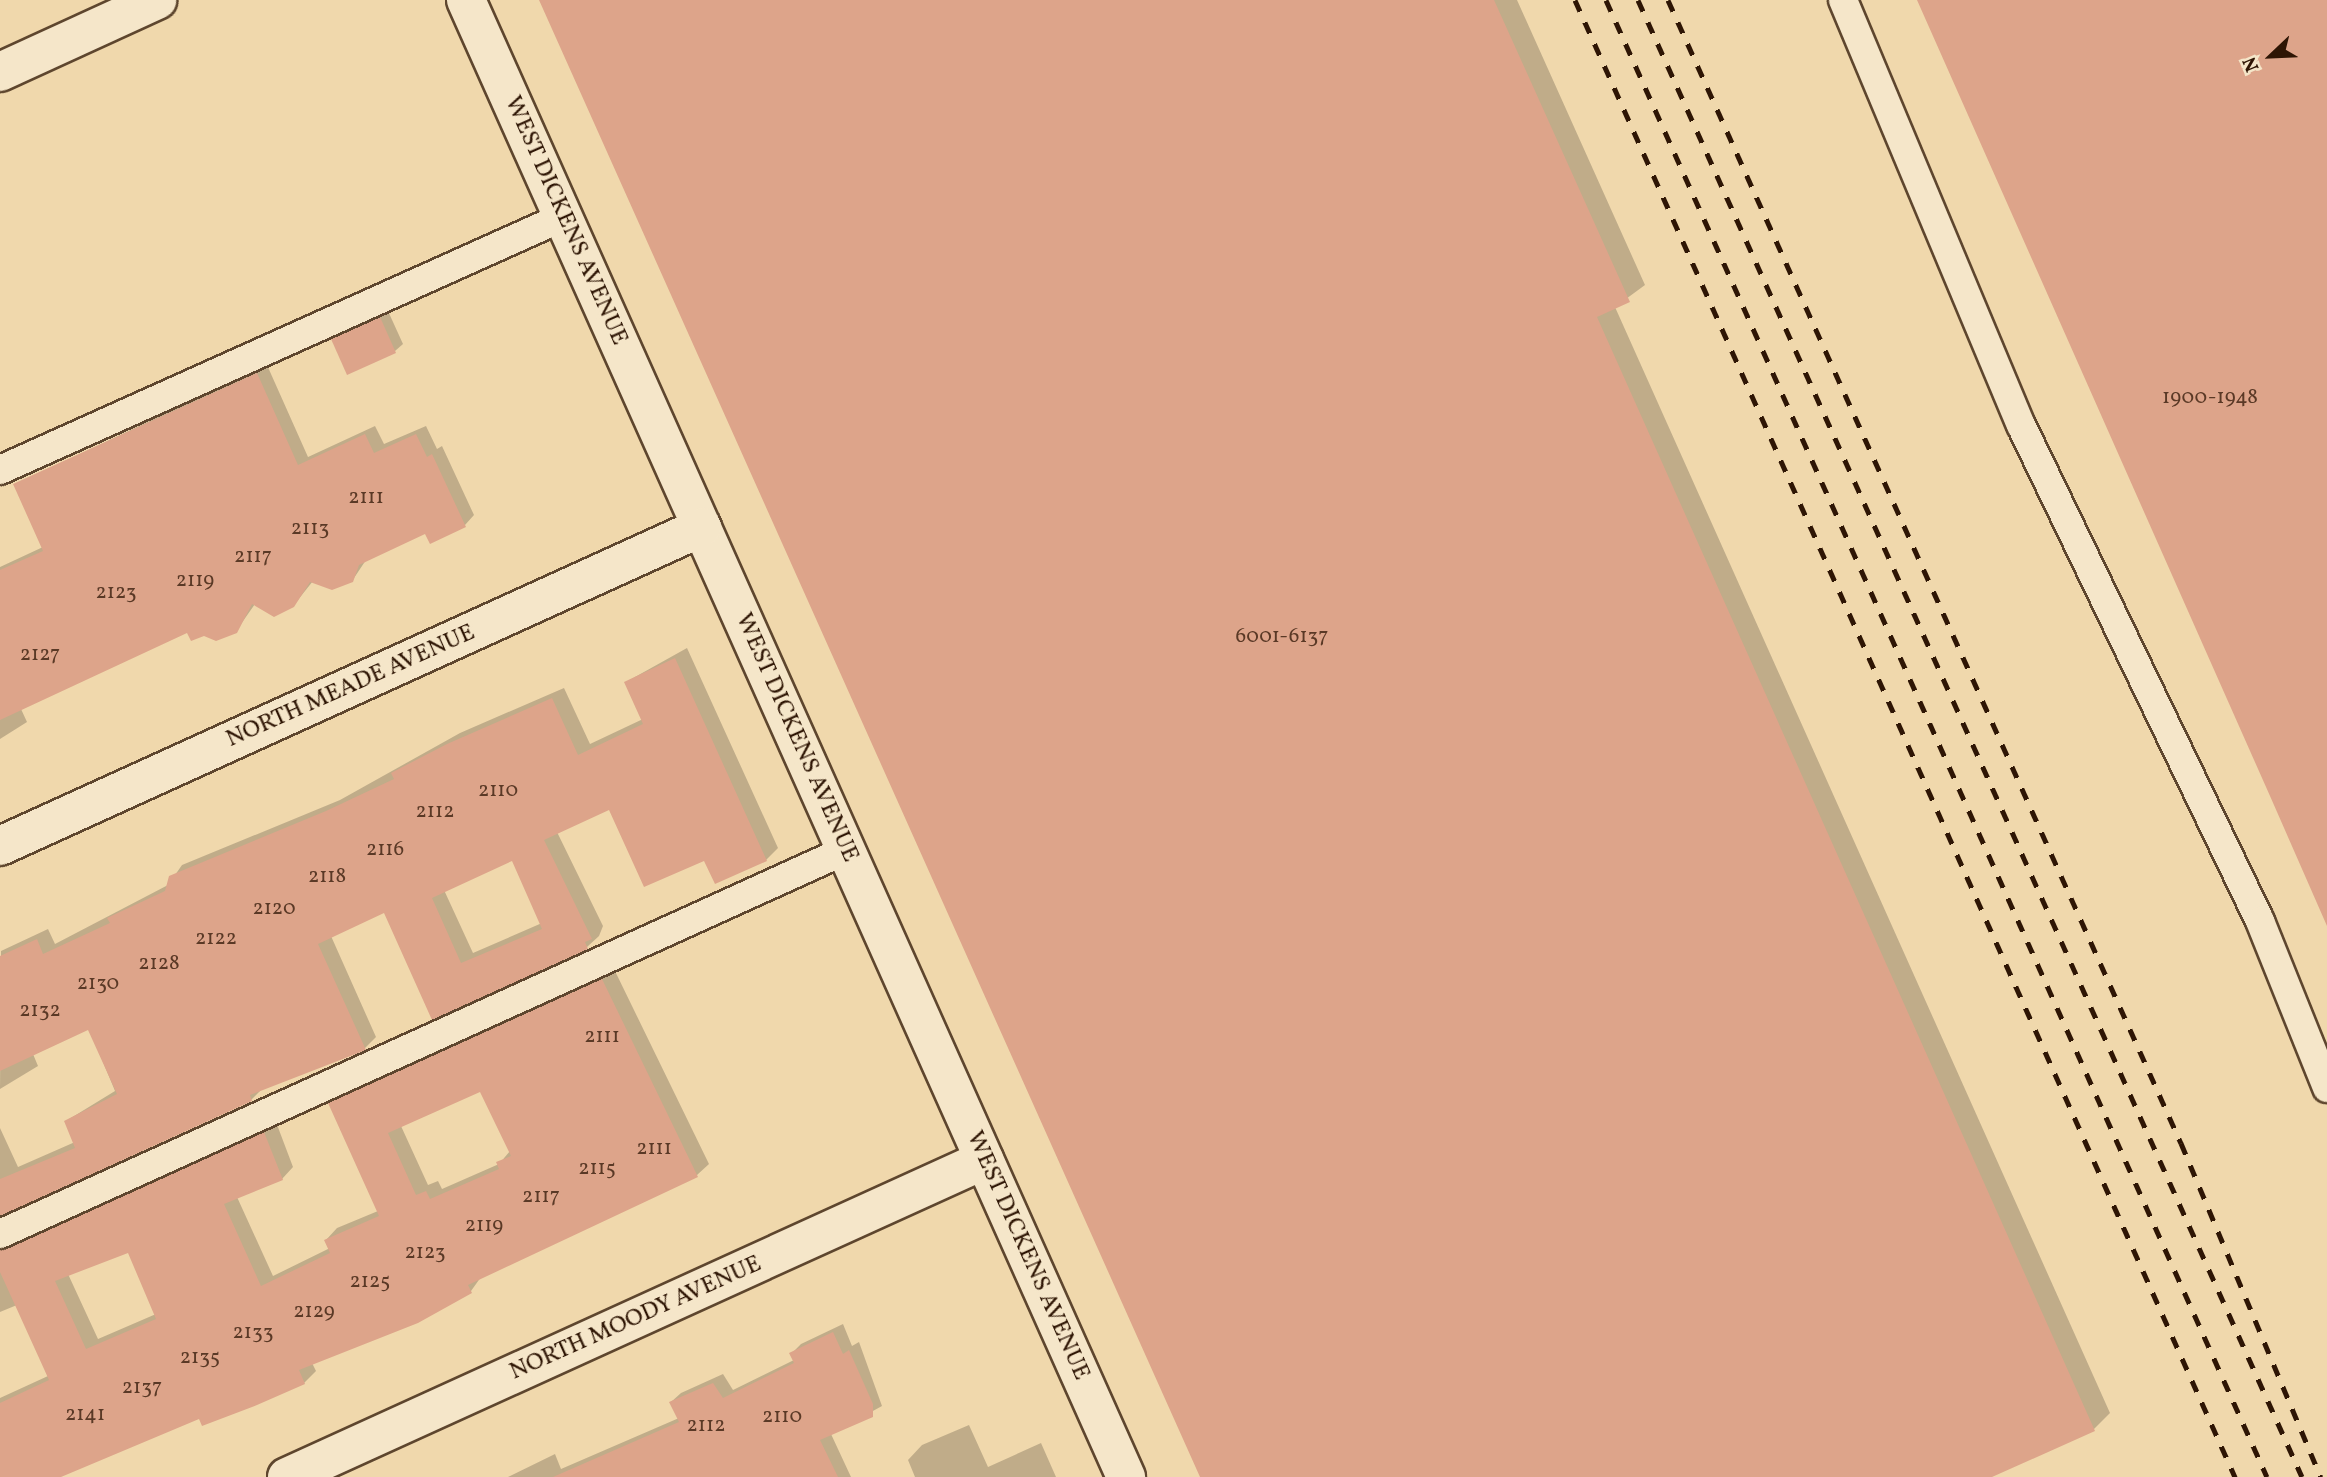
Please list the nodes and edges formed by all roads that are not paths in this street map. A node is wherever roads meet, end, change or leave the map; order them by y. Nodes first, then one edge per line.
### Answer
1 (157, 0) edge
2 (466, 0) edge
3 (1843, 0) edge
4 (0, 72) edge
5 (563, 217) junction
6 (0, 470) edge
7 (702, 527) junction
8 (0, 846) edge
9 (846, 850) junction
10 (2327, 1088) edge
11 (984, 1160) junction
12 (0, 1234) edge
13 (287, 1477) edge
14 (1126, 1477) edge

1 - 4 street
2 - 5 street, WEST DICKENS AVENUE
3 - 10 lane
5 - 6 lane
5 - 7 street, WEST DICKENS AVENUE
7 - 8 street, NORTH MEADE AVENUE
7 - 9 street, WEST DICKENS AVENUE
9 - 11 street, WEST DICKENS AVENUE
9 - 12 lane
11 - 13 street, NORTH MOODY AVENUE
11 - 14 street, WEST DICKENS AVENUE

